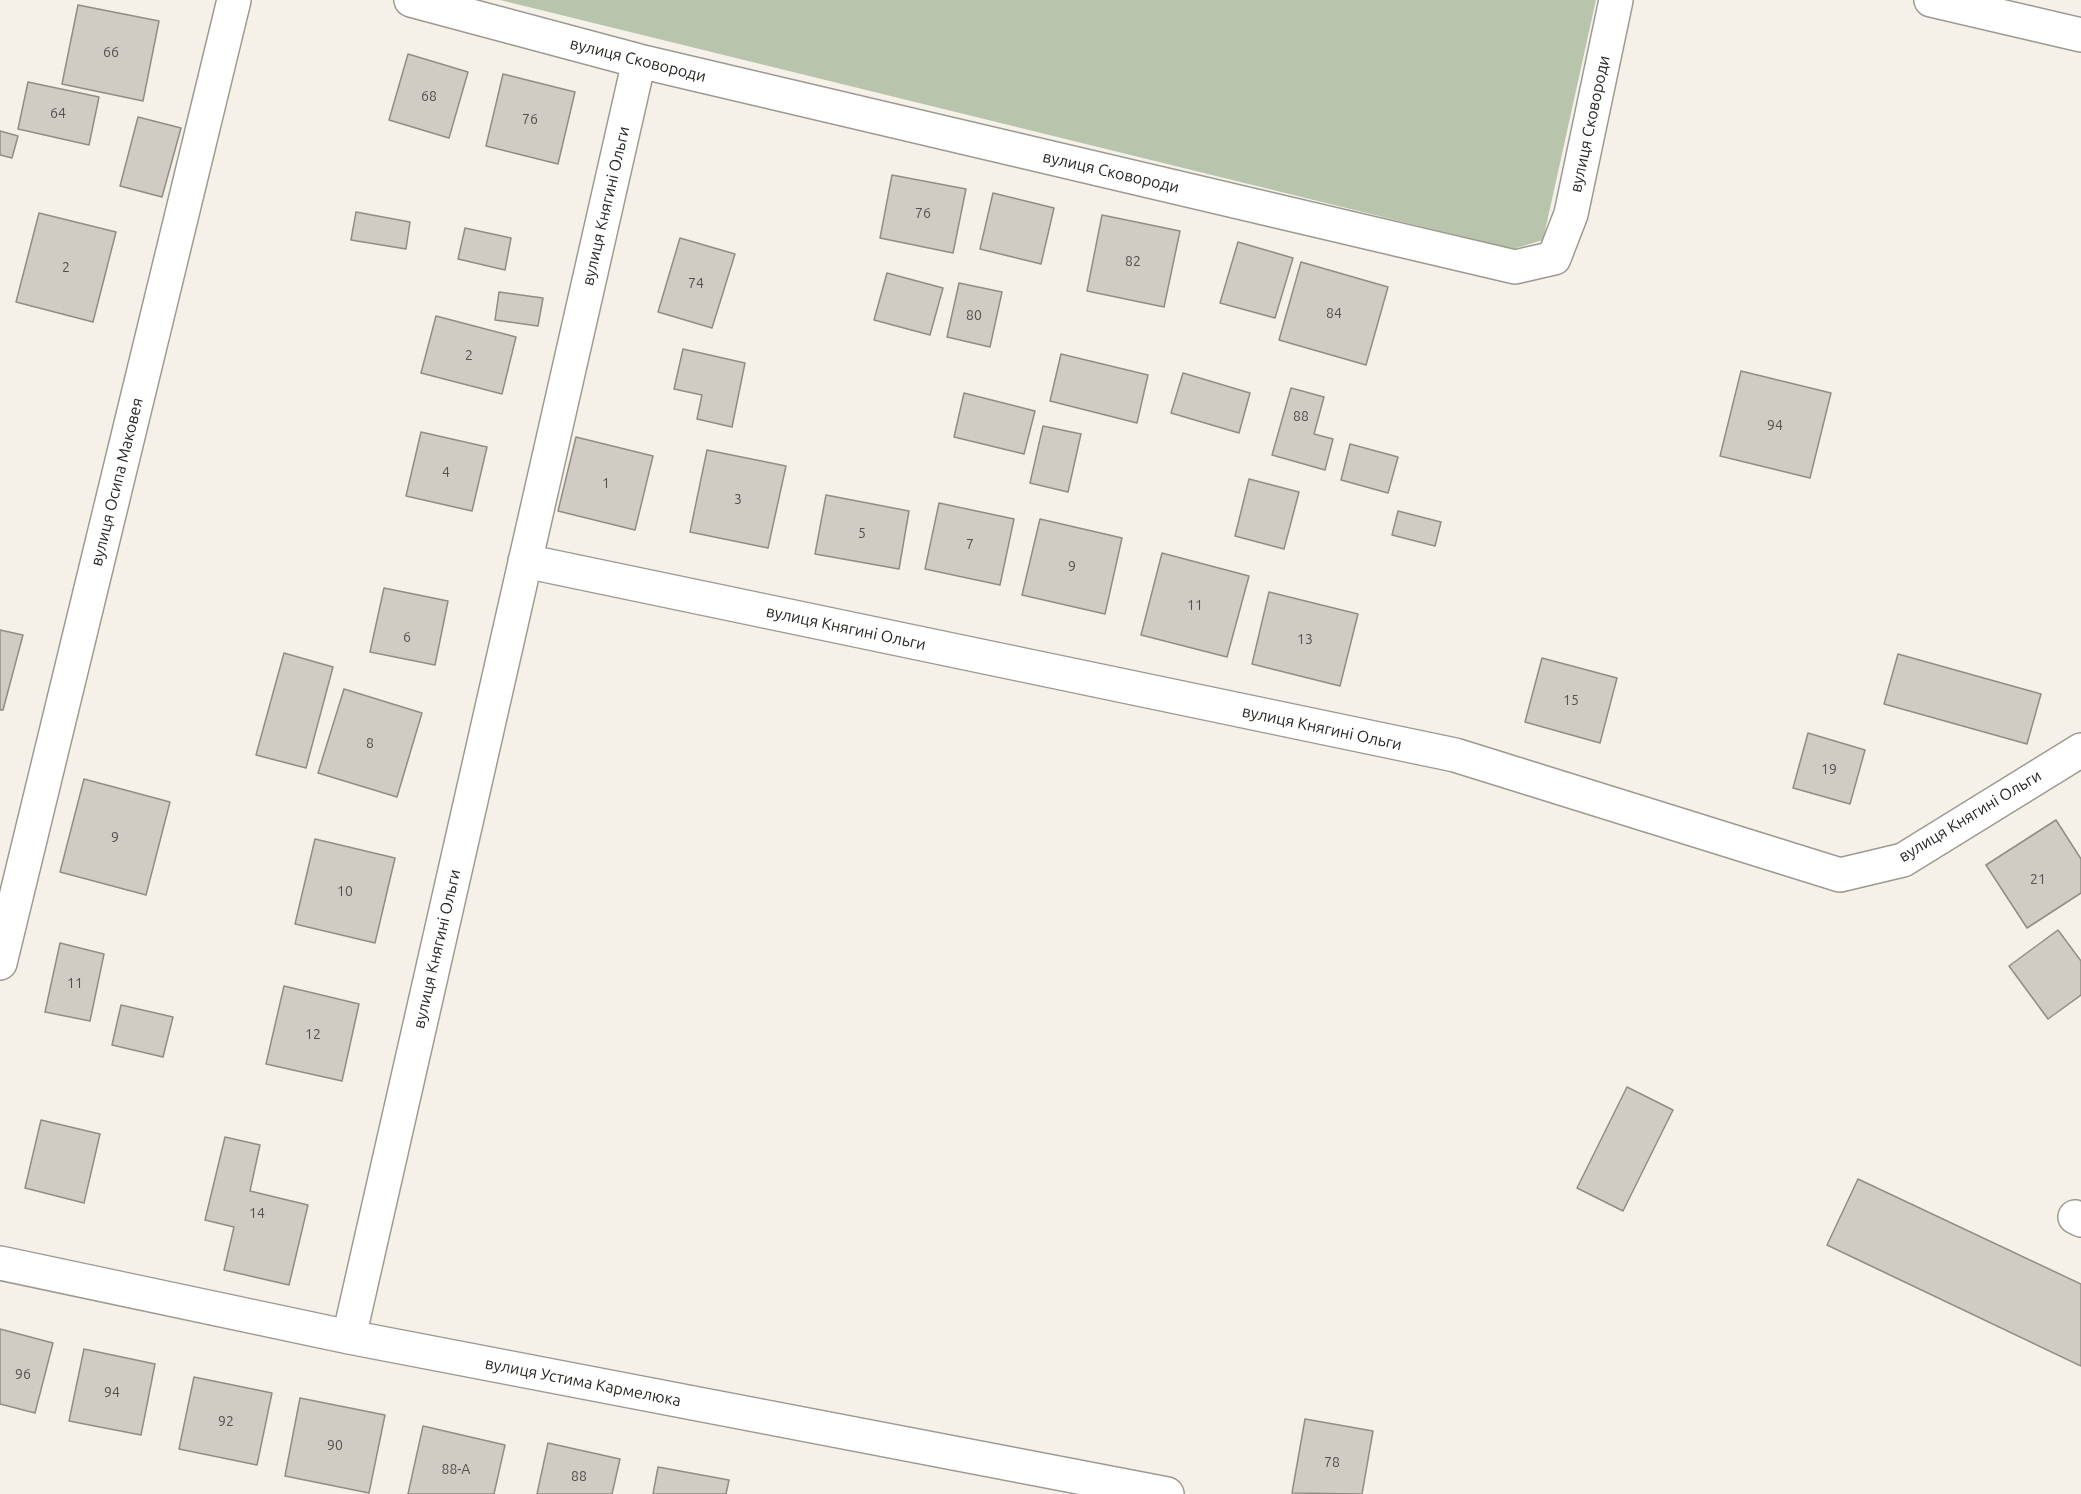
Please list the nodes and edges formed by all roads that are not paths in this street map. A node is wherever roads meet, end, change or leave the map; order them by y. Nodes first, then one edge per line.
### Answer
1 (234, 0) edge
2 (411, 0) edge
3 (1616, 0) edge
4 (1930, 0) edge
5 (2081, 35) edge
6 (639, 61) junction
7 (525, 561) junction
8 (2081, 750) edge
9 (0, 963) edge
10 (0, 1263) edge
11 (349, 1337) junction
12 (1167, 1494) edge

1 - 9 street, вулиця Осипа Маковея
2 - 6 street, вулиця Сковороди
3 - 6 street, вулиця Сковороди
4 - 5 street
6 - 7 street, вулиця Княгині Ольги
7 - 8 street, вулиця Княгині Ольги
7 - 11 street, вулиця Княгині Ольги
10 - 11 street, вулиця Устима Кармелюка
11 - 12 street, вулиця Устима Кармелюка

